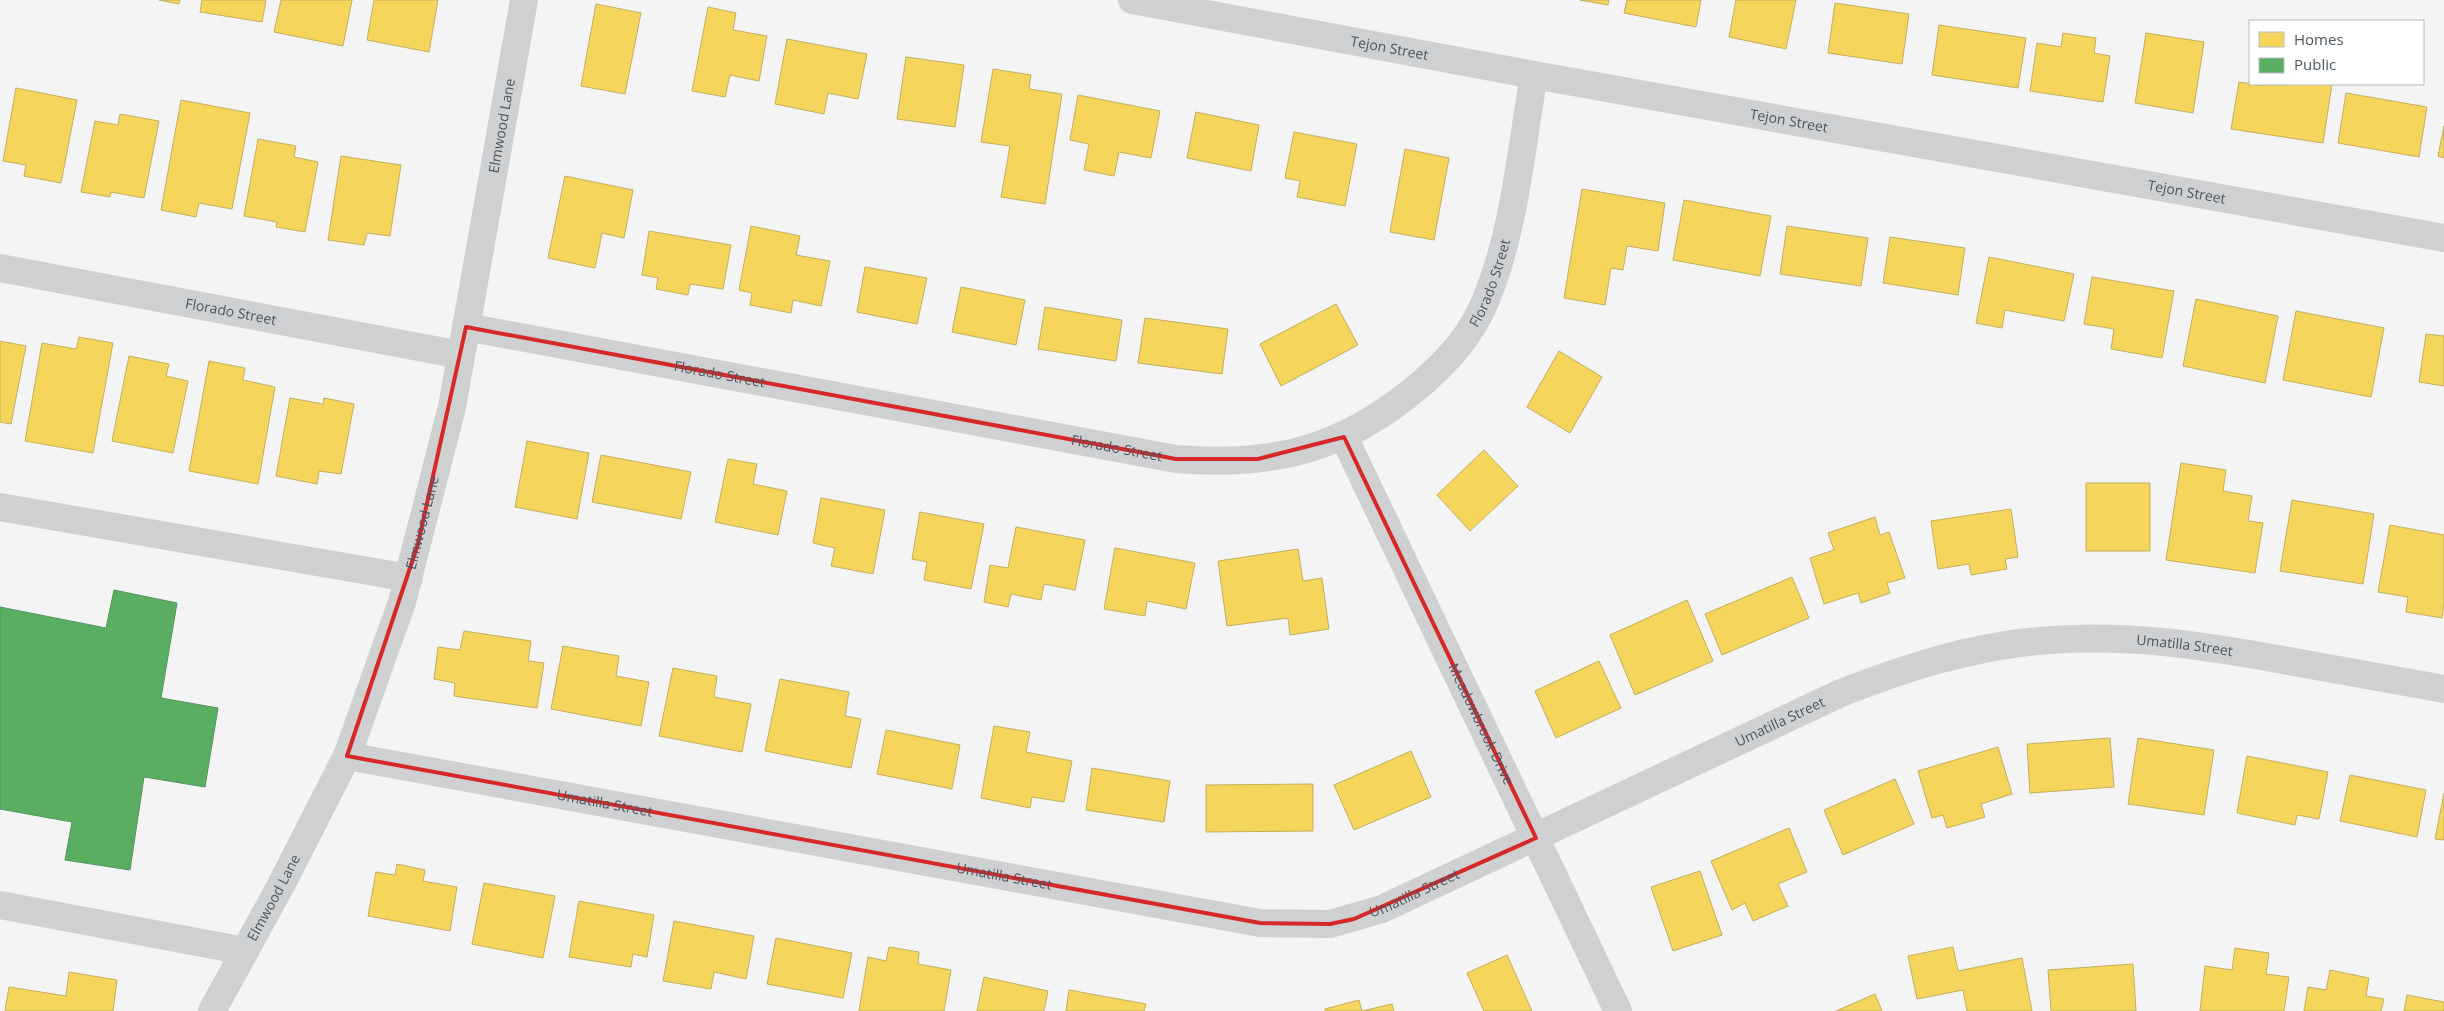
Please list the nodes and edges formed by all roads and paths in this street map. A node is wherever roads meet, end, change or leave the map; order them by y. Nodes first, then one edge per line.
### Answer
1 (524, 0) edge
2 (1132, 0) edge
3 (1534, 75) junction
4 (2444, 238) edge
5 (0, 268) edge
6 (466, 327) junction
7 (461, 355) junction
8 (1344, 437) junction
9 (0, 507) edge
10 (408, 578) junction
11 (2444, 689) edge
12 (347, 756) junction
13 (1536, 838) junction
14 (0, 905) edge
15 (245, 950) junction
16 (212, 1011) edge
17 (1618, 1011) edge

1 - 6 street, Elmwood Lane
2 - 3 street, Tejon Street
3 - 4 street, Tejon Street
3 - 8 street, Florado Street
5 - 7 street, Florado Street
6 - 7 street, Elmwood Lane
6 - 8 street, Florado Street
7 - 10 street, Elmwood Lane
8 - 13 street, Meadowbrook Drive
9 - 10 street
10 - 12 street, Elmwood Lane
11 - 13 street, Umatilla Street
12 - 13 street, Umatilla Street
12 - 15 street, Elmwood Lane
13 - 17 street, Meadowbrook Drive
14 - 15 street
15 - 16 street, Elmwood Lane

